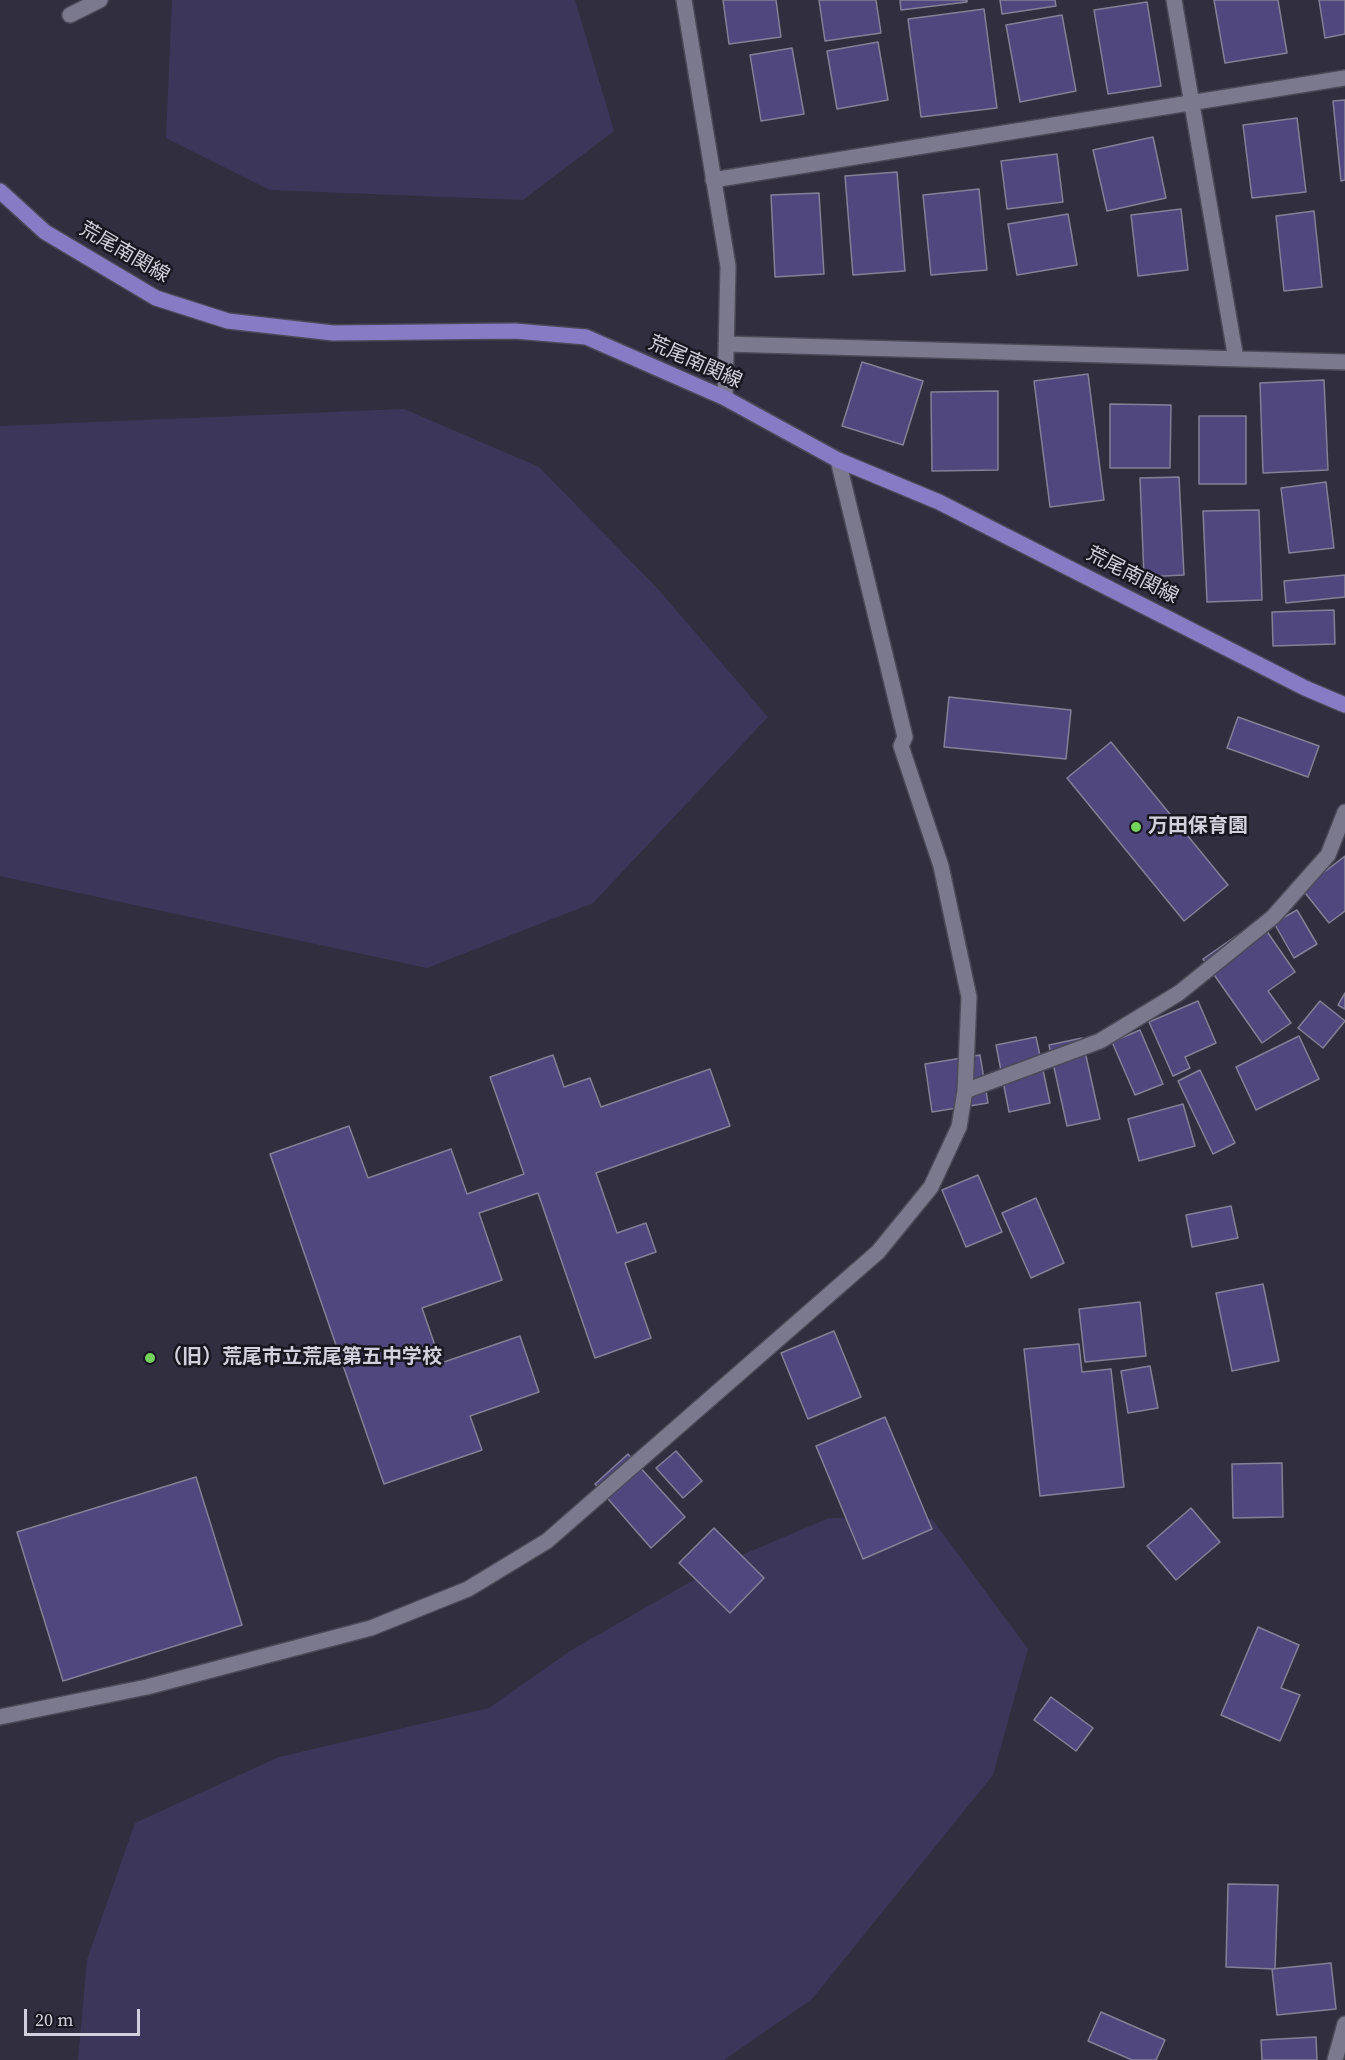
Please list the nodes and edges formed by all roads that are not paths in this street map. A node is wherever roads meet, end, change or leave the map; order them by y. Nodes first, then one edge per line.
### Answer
1 (100, 0) edge
2 (684, 0) edge
3 (1174, 0) edge
4 (70, 15) dead end
5 (1345, 78) edge
6 (1192, 104) junction
7 (713, 180) junction
8 (0, 191) edge
9 (726, 344) junction
10 (1236, 359) junction
11 (1345, 362) edge
12 (725, 398) junction
13 (838, 460) junction
14 (1345, 705) edge
15 (1345, 812) edge
16 (965, 1091) junction
17 (0, 1717) edge
18 (1345, 2024) edge
19 (1335, 2060) edge

1 - 4 street
2 - 7 street
3 - 6 street
5 - 6 street
6 - 7 street
6 - 10 street
7 - 9 street
8 - 12 main road, 荒尾南関線
9 - 10 street
9 - 12 street
10 - 11 street
12 - 13 main road, 荒尾南関線
13 - 14 main road, 荒尾南関線
13 - 16 street
15 - 16 street
16 - 17 street
18 - 19 street

